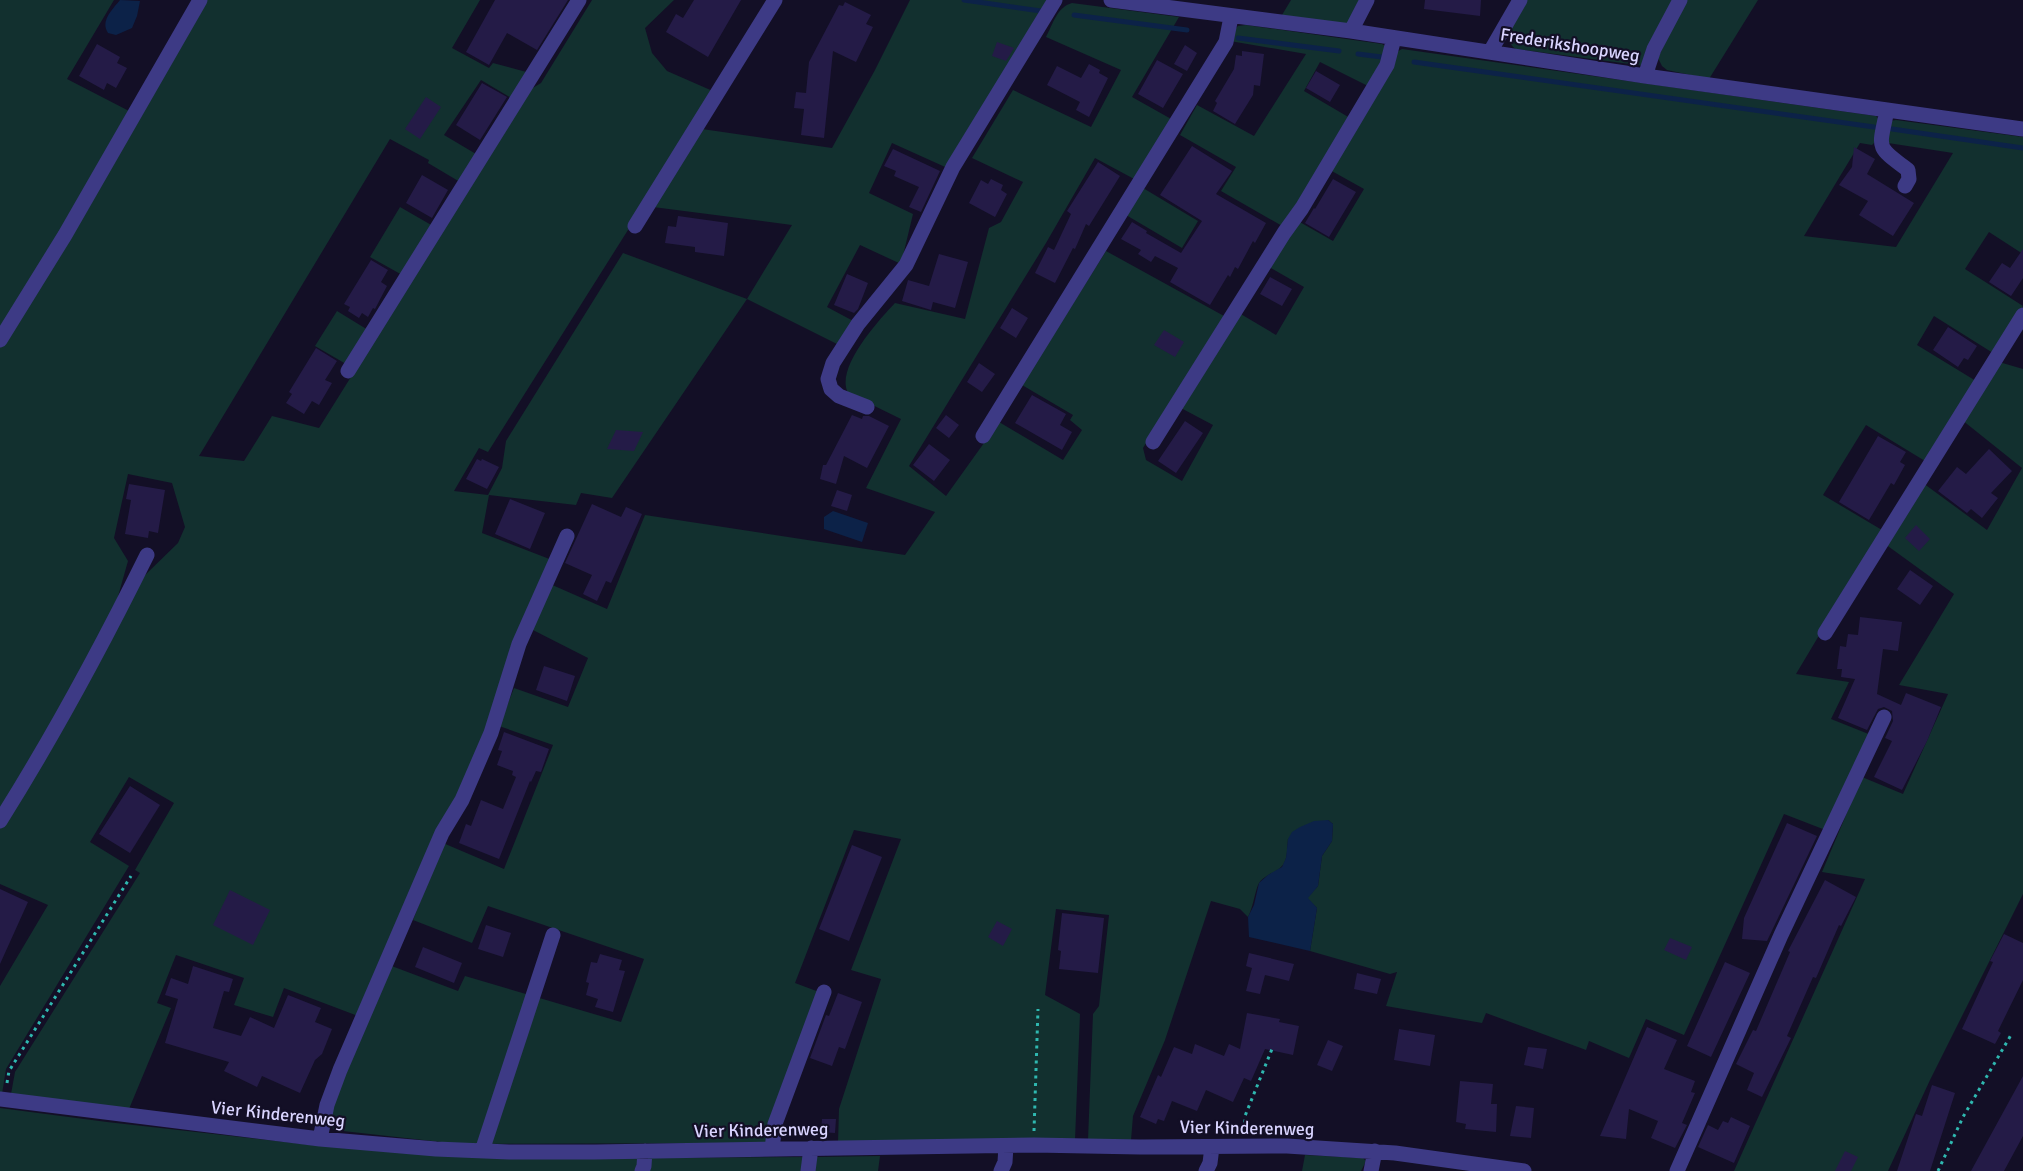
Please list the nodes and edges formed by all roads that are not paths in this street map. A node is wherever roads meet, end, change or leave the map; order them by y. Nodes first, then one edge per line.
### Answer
1 (200, 0) edge
2 (579, 0) edge
3 (776, 0) edge
4 (1055, 0) edge
5 (1111, 0) edge
6 (1367, 0) edge
7 (1520, 0) edge
8 (1680, 0) edge
9 (1208, 7) edge
10 (1231, 17) junction
11 (1351, 31) junction
12 (1394, 38) junction
13 (1490, 52) junction
14 (1645, 76) junction
15 (1887, 110) junction
16 (2023, 129) edge
17 (1905, 186) dead end
18 (634, 226) dead end
19 (2023, 315) edge
20 (0, 340) edge
21 (348, 371) dead end
22 (867, 407) dead end
23 (983, 436) dead end
24 (1153, 442) dead end
25 (567, 536) dead end
26 (147, 555) dead end
27 (1825, 633) dead end
28 (1884, 717) dead end
29 (0, 821) edge
30 (553, 935) dead end
31 (824, 992) dead end
32 (2, 1100) edge
33 (320, 1139) junction
34 (1006, 1146) junction
35 (1212, 1147) junction
36 (811, 1148) junction
37 (772, 1149) junction
38 (482, 1151) junction
39 (645, 1151) junction
40 (1375, 1151) junction
41 (642, 1171) edge
42 (808, 1171) edge
43 (1001, 1171) edge
44 (1206, 1171) edge
45 (1371, 1171) edge
46 (1524, 1171) edge
47 (1677, 1171) edge

1 - 20 street
2 - 21 street
3 - 18 street
4 - 22 street
5 - 9 street, Frederikshoopweg
6 - 11 street
7 - 13 street
8 - 14 street
9 - 10 street, Frederikshoopweg
10 - 11 street, Frederikshoopweg
10 - 23 street
11 - 12 street, Frederikshoopweg
12 - 13 street, Frederikshoopweg
12 - 24 street
13 - 14 street, Frederikshoopweg
14 - 15 street, Frederikshoopweg
15 - 16 street, Frederikshoopweg
15 - 17 street
19 - 27 street
25 - 33 street
26 - 29 street
28 - 47 street
30 - 38 street
31 - 37 street
32 - 33 street, Vier Kinderenweg
33 - 38 street, Vier Kinderenweg
34 - 35 street, Vier Kinderenweg
34 - 36 street, Vier Kinderenweg
34 - 43 street
35 - 40 street, Vier Kinderenweg
35 - 44 street
36 - 37 street, Vier Kinderenweg
36 - 42 street
37 - 39 street, Vier Kinderenweg
38 - 39 street, Vier Kinderenweg
39 - 41 street
40 - 45 street
40 - 46 street, Vier Kinderenweg

